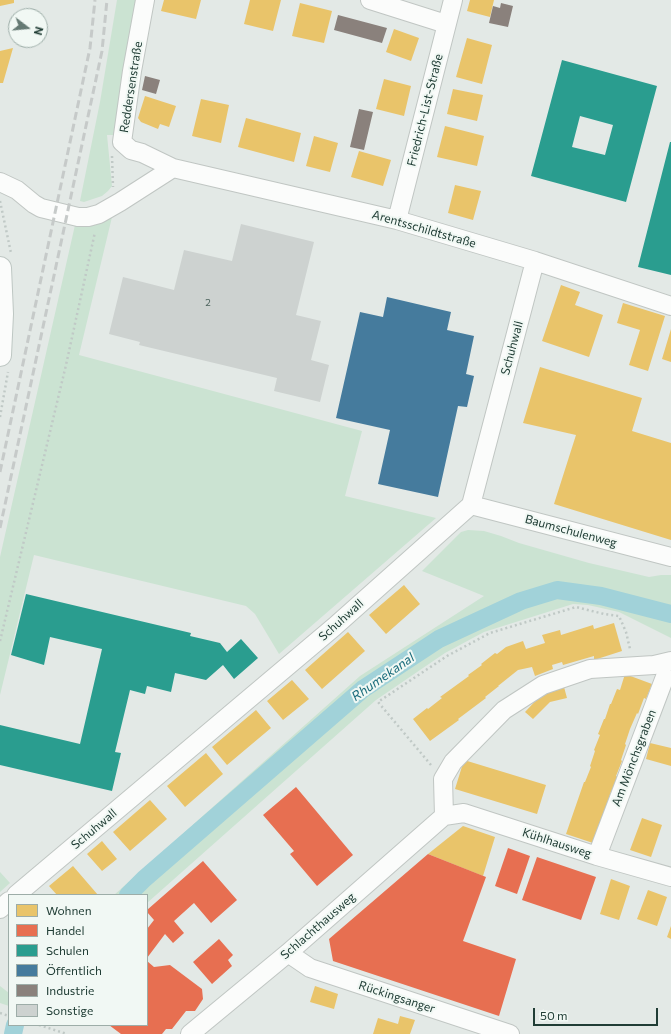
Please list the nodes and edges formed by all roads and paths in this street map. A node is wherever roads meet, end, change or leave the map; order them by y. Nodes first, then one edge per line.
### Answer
1 (145, 0) edge
2 (370, 0) edge
3 (453, 0) edge
4 (446, 24) junction
5 (172, 168) junction
6 (0, 182) edge
7 (99, 214) junction
8 (397, 220) junction
9 (535, 261) junction
10 (0, 268) edge
11 (671, 306) edge
12 (0, 355) edge
13 (471, 505) junction
14 (671, 557) edge
15 (0, 640) edge
16 (671, 661) edge
17 (633, 665) junction
18 (443, 779) junction
19 (444, 816) junction
20 (597, 856) junction
21 (671, 877) edge
22 (17, 894) edge
23 (8, 902) edge
24 (0, 909) edge
25 (288, 953) junction
26 (0, 1013) edge
27 (8, 1015) edge
28 (42, 1026) edge
29 (67, 1034) edge
30 (190, 1034) edge
31 (510, 1034) edge

1 - 5 street, Reddersenstraße
2 - 4 street
3 - 4 street, Friedrich-List-Straße
4 - 8 street, Friedrich-List-Straße
5 - 7 street
5 - 8 street, Arentsschildtstraße
6 - 7 street
7 - 15 path
8 - 9 street, Arentsschildtstraße
9 - 11 street, Arentsschildtstraße
9 - 13 street, Schuhwall
10 - 12 main road
13 - 14 street, Baumschulenweg
13 - 22 street, Schuhwall
16 - 17 street, Am Mönchsgraben
16 - 20 street, Am Mönchsgraben
17 - 18 street, Am Mönchsgraben
17 - 18 path
18 - 19 street
19 - 20 street, Kühlhausweg
19 - 25 street, Schlachthausweg
20 - 21 street, Kühlhausweg
23 - 24 street
25 - 30 street, Schlachthausweg
25 - 31 street, Rückingsanger
26 - 27 path
28 - 29 path

